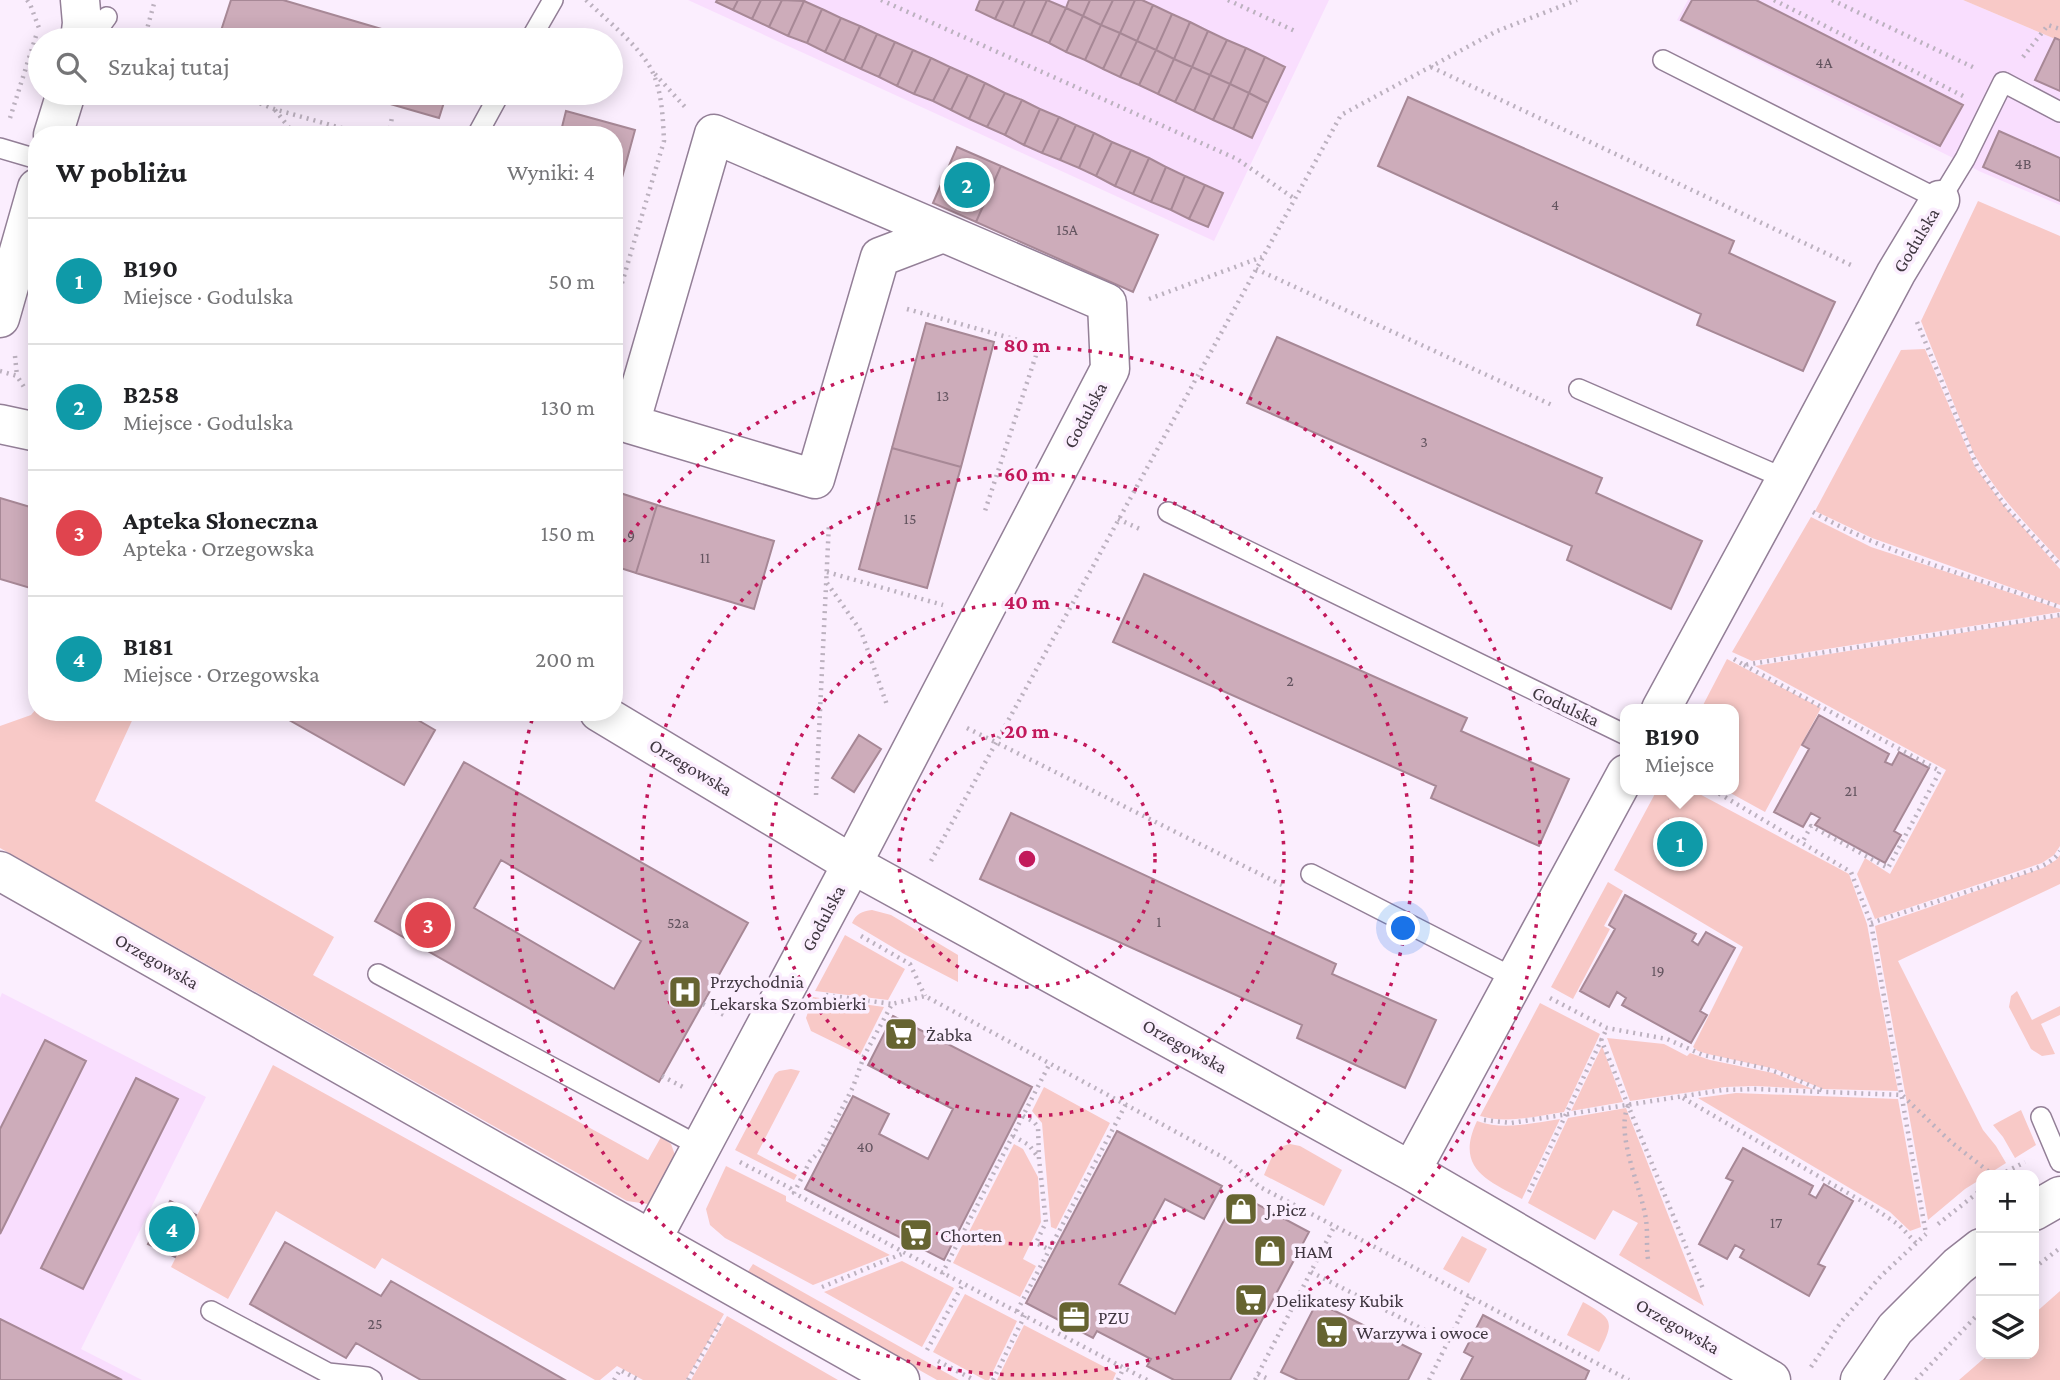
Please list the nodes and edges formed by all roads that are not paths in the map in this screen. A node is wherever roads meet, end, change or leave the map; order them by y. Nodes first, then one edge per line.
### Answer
1 (553, 0) edge
2 (537, 28) edge
3 (1663, 60) dead end
4 (62, 105) edge
5 (493, 105) edge
6 (2060, 112) edge
7 (56, 126) edge
8 (482, 126) edge
9 (0, 148) edge
10 (28, 156) edge
11 (1940, 200) junction
12 (28, 219) edge
13 (943, 233) junction
14 (0, 317) edge
15 (1579, 389) dead end
16 (0, 424) edge
17 (28, 430) edge
18 (1783, 486) junction
19 (1168, 512) dead end
20 (1664, 704) edge
21 (614, 721) edge
22 (1620, 732) edge
23 (1620, 787) edge
24 (852, 863) junction
25 (0, 871) edge
26 (1311, 874) dead end
27 (378, 974) dead end
28 (1528, 986) junction
29 (2041, 1117) dead end
30 (716, 1152) junction
31 (2060, 1162) edge
32 (1411, 1171) junction
33 (2060, 1196) edge
34 (2039, 1208) edge
35 (652, 1239) junction
36 (1976, 1252) edge
37 (211, 1311) dead end
38 (913, 1367) edge
39 (1785, 1370) edge
40 (372, 1380) edge
41 (1860, 1380) edge

1 - 2 lane
3 - 11 lane, Godulska
4 - 7 street
5 - 8 lane
6 - 11 lane
9 - 10 lane
11 - 18 street, Godulska
12 - 14 street
13 - 13 street
13 - 24 street, Godulska
15 - 18 lane
16 - 17 street
18 - 20 street, Godulska
19 - 22 lane, Godulska
21 - 24 street, Orzegowska
23 - 28 street
24 - 30 street, Godulska
24 - 32 street, Orzegowska
25 - 35 street, Orzegowska
26 - 28 lane
27 - 30 lane
28 - 32 street
29 - 31 lane
30 - 35 street, Godulska
32 - 39 street, Orzegowska
33 - 34 street
35 - 38 street, Orzegowska
36 - 41 street
37 - 40 lane

